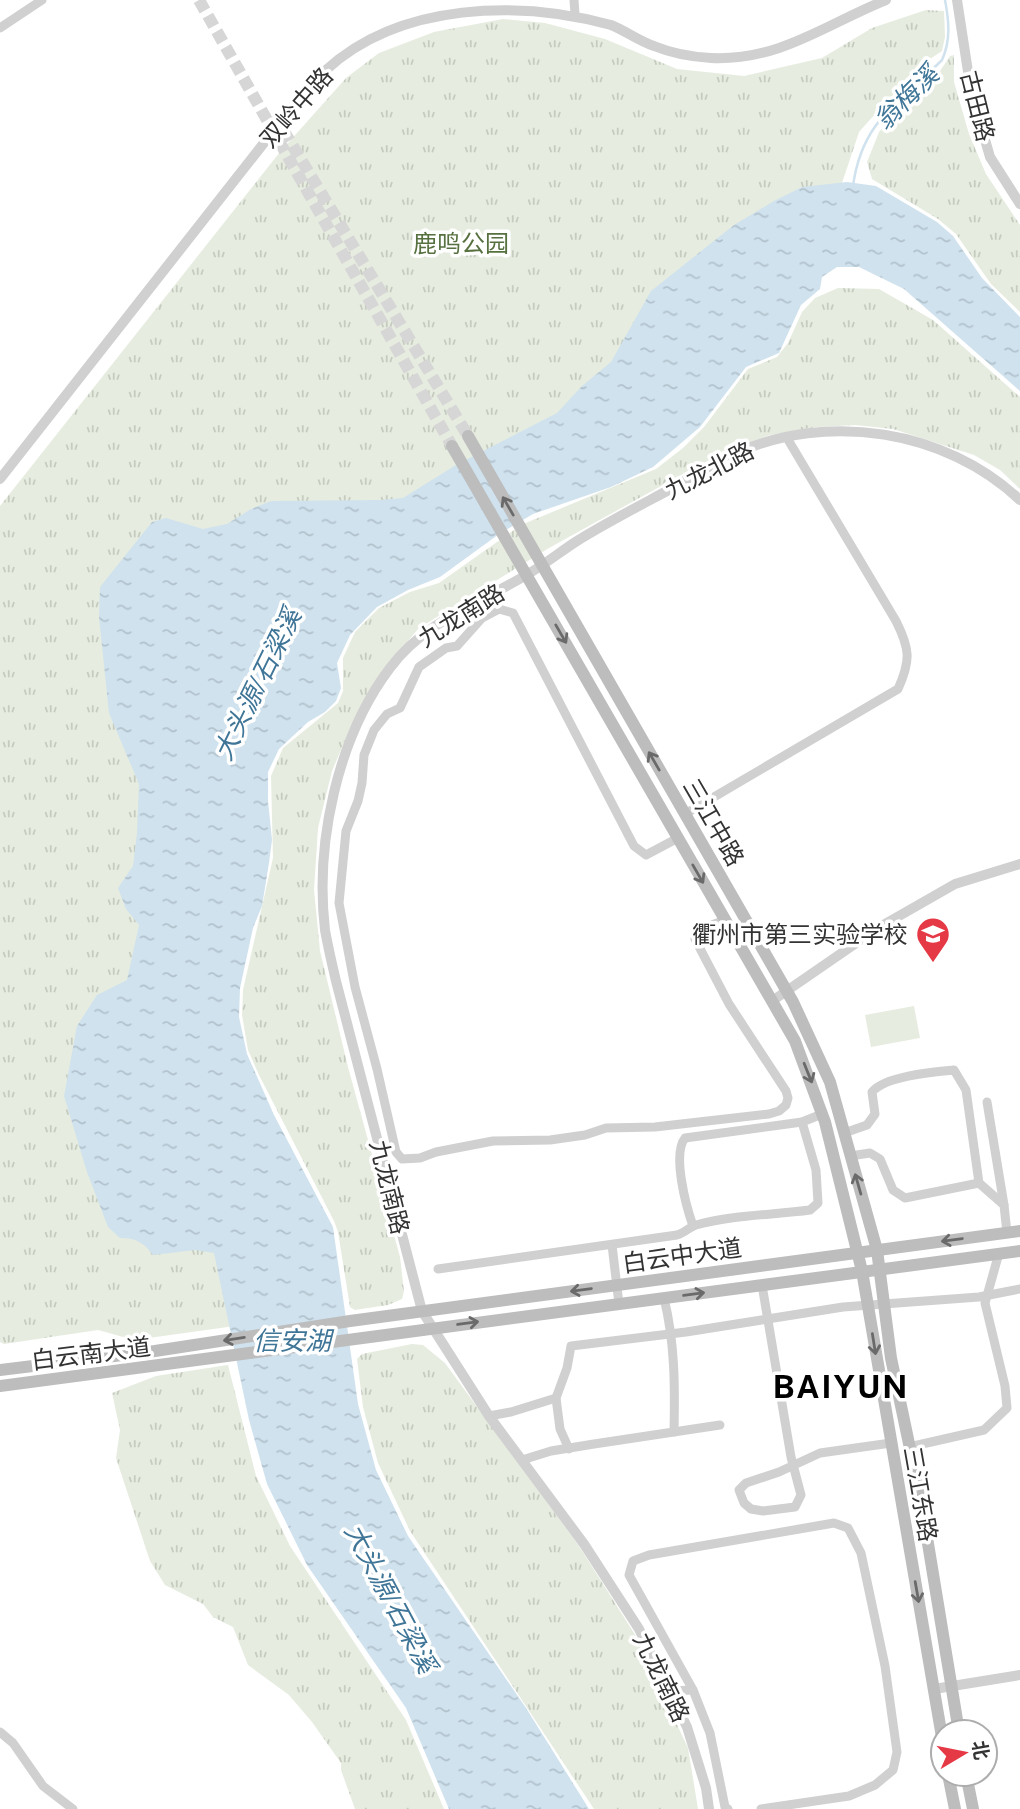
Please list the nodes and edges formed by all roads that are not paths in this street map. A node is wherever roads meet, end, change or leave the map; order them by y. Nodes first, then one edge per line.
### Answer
1 (42, 0) edge
2 (574, 0) edge
3 (886, 0) edge
4 (957, 0) edge
5 (575, 14) junction
6 (0, 27) edge
7 (1020, 204) edge
8 (468, 436) tunnel mouth
9 (787, 438) junction
10 (452, 446) tunnel mouth
11 (0, 479) edge
12 (1020, 500) edge
13 (541, 565) junction
14 (527, 575) junction
15 (685, 814) junction
16 (678, 838) junction
17 (1020, 864) edge
18 (725, 919) junction
19 (786, 991) junction
20 (772, 1001) junction
21 (377, 1069) junction
22 (361, 1073) junction
23 (986, 1102) dead end
24 (822, 1114) junction
25 (803, 1122) junction
26 (844, 1133) junction
27 (850, 1156) junction
28 (979, 1183) junction
29 (1004, 1205) junction
30 (693, 1226) junction
31 (1014, 1232) edge
32 (612, 1245) junction
33 (877, 1250) junction
34 (1020, 1251) edge
35 (856, 1253) junction
36 (999, 1253) junction
37 (438, 1269) dead end
38 (880, 1269) junction
39 (862, 1272) junction
40 (617, 1285) junction
41 (762, 1285) junction
42 (1020, 1289) edge
43 (987, 1295) junction
44 (664, 1298) junction
45 (884, 1303) junction
46 (619, 1304) junction
47 (867, 1304) junction
48 (422, 1311) junction
49 (768, 1320) junction
50 (350, 1321) joint
51 (432, 1328) junction
52 (672, 1334) junction
53 (352, 1339) joint
54 (0, 1370) edge
55 (0, 1386) edge
56 (556, 1398) junction
57 (489, 1416) junction
58 (720, 1425) dead end
59 (674, 1432) junction
60 (891, 1443) junction
61 (909, 1447) junction
62 (569, 1449) junction
63 (522, 1460) junction
64 (793, 1464) junction
65 (1020, 1675) edge
66 (951, 1688) junction
67 (934, 1689) junction
68 (693, 1690) junction
69 (670, 1691) junction
70 (939, 1718) edge
71 (956, 1718) edge
72 (0, 1732) edge
73 (950, 1788) edge
74 (970, 1788) edge
75 (73, 1809) edge
76 (709, 1809) edge
77 (728, 1809) edge
78 (761, 1809) edge
79 (954, 1809) edge
80 (974, 1809) edge

1 - 6 street
2 - 5 street
3 - 5 street, 双岭中路
4 - 7 street, 古田路
5 - 11 street, 双岭中路
13 -> 8 main road, 三江中路
9 - 12 street, 九龙北路
9 - 13 street, 九龙北路
9 - 15 street
10 - 14 main road, 三江中路
13 - 14 street, 九龙北路
15 -> 13 main road, 三江中路
14 -> 16 main road, 三江中路
14 - 22 street, 九龙南路
15 - 19 main road, 三江中路
16 -> 18 main road, 三江中路
16 - 21 street
17 - 19 street
18 - 20 main road, 三江中路
18 - 21 street
19 - 20 street
19 - 26 main road, 三江中路
20 -> 24 main road, 三江中路
21 - 22 street
22 - 48 street, 九龙南路
23 - 29 street
24 - 25 street
24 - 35 main road, 三江中路
25 - 30 street
25 - 30 street
26 - 27 main road, 三江中路
26 - 28 street
27 - 28 street
33 -> 27 main road, 三江中路
28 - 29 street
29 - 31 street
30 - 32 street
31 -> 33 main road, 白云中大道
32 - 37 street
32 - 40 street
33 - 35 main road, 白云中大道
33 - 38 main road, 三江东路
34 - 36 main road, 白云中大道
35 - 39 main road, 三江东路
35 - 40 main road, 白云中大道
36 - 38 main road, 白云中大道
36 - 43 street
38 - 39 main road, 白云中大道
38 - 45 main road, 三江东路
39 - 41 main road, 白云中大道
39 - 47 main road, 三江东路
40 - 46 street
40 -> 48 main road, 白云中大道
44 -> 41 main road, 白云中大道
41 - 49 street
42 - 43 street
43 - 45 street
43 - 61 street
44 - 46 main road, 白云中大道
44 - 52 street
45 - 47 street
45 - 61 main road, 三江东路
51 -> 46 main road, 白云中大道
47 - 49 street
47 -> 60 main road, 三江东路
48 - 50 main road, 白云中大道
48 - 51 street, 九龙南路
49 - 52 street
49 - 64 street
50 -> 54 main road, 白云南大道
51 - 53 main road, 白云中大道
51 - 57 street, 九龙南路
52 - 56 street
52 - 59 street
53 - 55 main road, 白云南大道
56 - 57 street
56 - 62 street
57 - 63 street, 九龙南路
58 - 59 street
59 - 62 street
60 - 64 street
60 -> 67 main road, 三江东路
61 - 66 main road, 三江东路
62 - 63 street
63 - 69 street, 九龙南路
64 - 64 street
65 - 66 street
66 - 67 street
66 - 71 main road, 三江东路
67 - 70 main road, 三江东路
68 - 69 street
68 - 77 street
68 - 78 street
69 - 76 street, 九龙南路
72 - 75 street
73 - 79 main road
74 - 80 main road

